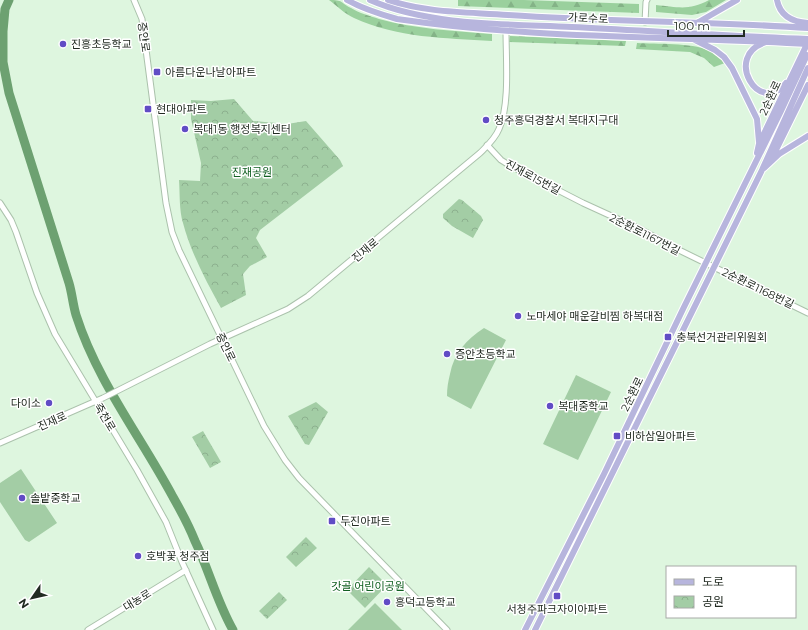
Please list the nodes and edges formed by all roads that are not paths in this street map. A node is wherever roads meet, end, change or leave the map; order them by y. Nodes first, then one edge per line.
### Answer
1 (134, 0) edge
2 (348, 0) edge
3 (370, 0) edge
4 (388, 0) edge
5 (647, 0) edge
6 (737, 0) edge
7 (777, 0) edge
8 (452, 20) junction
9 (418, 22) junction
10 (465, 22) junction
11 (645, 22) junction
12 (805, 23) edge
13 (696, 24) junction
14 (787, 27) junction
15 (479, 28) junction
16 (808, 28) edge
17 (506, 31) junction
18 (690, 38) junction
19 (786, 38) junction
20 (768, 41) junction
21 (808, 42) edge
22 (807, 55) dead end
23 (808, 68) edge
24 (794, 71) junction
25 (808, 86) edge
26 (808, 136) edge
27 (760, 144) junction
28 (487, 145) junction
29 (754, 165) junction
30 (762, 170) junction
31 (0, 203) edge
32 (583, 203) joint
33 (709, 265) junction
34 (808, 313) edge
35 (222, 339) junction
36 (96, 402) junction
37 (0, 443) edge
38 (186, 570) junction
39 (88, 630) edge
40 (213, 630) edge
41 (447, 630) edge
42 (525, 630) edge
43 (535, 630) edge

1 - 35 street, 증안로
2 - 9 main road
3 - 8 main road, 가로수로
4 - 11 main road, 가로수로
5 - 11 street
6 - 13 main road
7 - 12 main road
8 - 9 main road
8 - 10 main road, 가로수로
9 - 15 main road, 가로수로
10 - 15 main road
10 - 19 main road, 가로수로
11 - 13 main road, 가로수로
12 - 14 main road
13 - 14 main road, 가로수로
14 - 16 main road, 가로수로
14 - 19 main road
15 - 17 main road, 가로수로
17 - 18 main road, 가로수로
17 - 28 street, 진재로
18 - 20 main road, 가로수로
18 - 27 main road
19 - 21 main road, 가로수로
20 - 21 main road, 가로수로
20 - 24 main road
21 - 24 main road, 2순환로
22 - 29 main road, 2순환로
23 - 30 main road, 2순환로
24 - 27 main road, 2순환로
25 - 30 main road, 2순환로
26 - 30 main road
27 - 29 main road, 2순환로
28 - 32 street, 진재로15번길
28 - 35 street, 진재로
29 - 33 main road, 2순환로
30 - 33 main road, 2순환로
31 - 36 street, 죽천로
32 - 33 street, 2순환로1167번길
33 - 34 street, 2순환로1168번길
33 - 42 main road, 2순환로
33 - 43 main road, 2순환로
35 - 36 street, 진재로
35 - 41 street, 증안로
36 - 37 street, 진재로
36 - 38 street, 죽천로
38 - 39 street, 대농로
38 - 40 street, 죽천로

